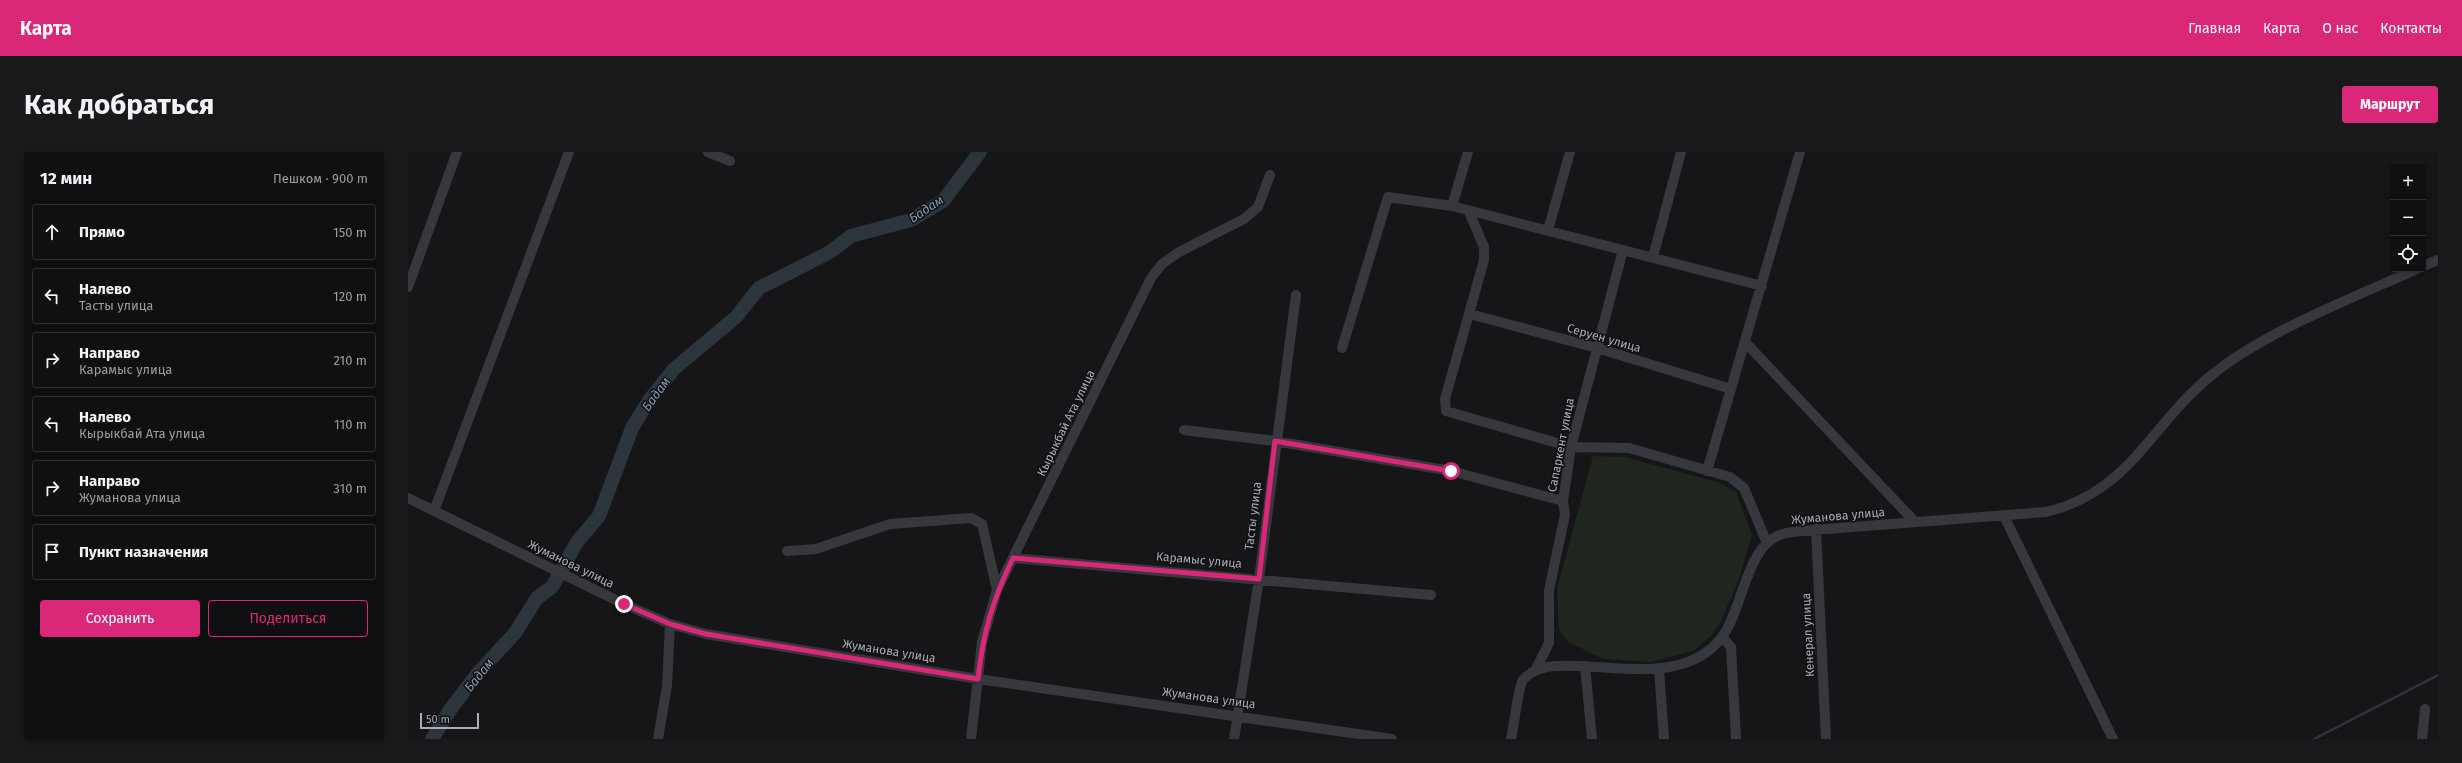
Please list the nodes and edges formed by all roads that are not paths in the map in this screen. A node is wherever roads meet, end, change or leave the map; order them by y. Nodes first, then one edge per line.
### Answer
1 (457, 152) edge
2 (569, 152) edge
3 (708, 152) edge
4 (1468, 152) edge
5 (1570, 152) edge
6 (1682, 152) edge
7 (1800, 152) edge
8 (730, 161) dead end
9 (1270, 175) dead end
10 (1452, 206) junction
11 (1469, 212) junction
12 (1548, 230) junction
13 (1622, 250) junction
14 (1653, 257) junction
15 (2438, 260) edge
16 (2426, 265) edge
17 (2411, 272) edge
18 (1762, 286) junction
19 (408, 287) edge
20 (1296, 295) dead end
21 (1470, 314) junction
22 (1745, 342) junction
23 (1342, 348) dead end
24 (1597, 348) junction
25 (1731, 389) junction
26 (1184, 430) dead end
27 (1275, 441) junction
28 (1571, 447) junction
29 (1706, 471) junction
30 (408, 498) edge
31 (1563, 501) junction
32 (434, 511) junction
33 (2004, 516) junction
34 (1915, 522) junction
35 (1816, 530) junction
36 (1767, 543) junction
37 (787, 551) dead end
38 (1013, 558) junction
39 (1259, 579) junction
40 (997, 590) junction
41 (1431, 595) dead end
42 (670, 624) junction
43 (1722, 637) junction
44 (1585, 666) junction
45 (1536, 669) junction
46 (1659, 669) junction
47 (978, 679) junction
48 (2425, 709) dead end
49 (1238, 716) junction
50 (658, 739) edge
51 (971, 739) edge
52 (1234, 739) edge
53 (1392, 739) edge
54 (1511, 739) edge
55 (1592, 739) edge
56 (1664, 739) edge
57 (1736, 739) edge
58 (1826, 739) edge
59 (2113, 739) edge
60 (2422, 739) edge

1 - 19 street
2 - 32 street
3 - 8 street
4 - 10 street
5 - 12 street
6 - 14 street
7 - 18 street
9 - 38 street, Кырыкбай Ата улица
10 - 11 street
10 - 23 street
11 - 12 street
11 - 21 street
12 - 13 street
13 - 14 street
13 - 24 street, Сапаркент улица
14 - 18 street
15 - 16 street
17 - 33 street, Жуманова улица
18 - 22 street
20 - 27 street, Тасты улица
21 - 24 street, Серуен улица
21 - 28 street
22 - 25 street
22 - 34 street
24 - 25 street, Серуен улица
24 - 28 street, Сапаркент улица
25 - 29 street
26 - 27 street
27 - 31 street
27 - 39 street, Тасты улица
28 - 29 street
28 - 31 street, Сапаркент улица
29 - 36 street
30 - 32 street, Жуманова улица
31 - 45 street, Сапаркент улица
32 - 42 street, Жуманова улица
33 - 34 street, Жуманова улица
33 - 59 street
34 - 35 street, Жуманова улица
35 - 36 street, Жуманова улица
35 - 58 street, Кенерал улица
36 - 43 street, Жуманова улица
37 - 40 street
38 - 39 street, Карамыс улица
38 - 40 street, Кырыкбай Ата улица
39 - 41 street, Карамыс улица
39 - 49 street, Тасты улица
40 - 47 street, Кырыкбай Ата улица
42 - 47 street, Жуманова улица
42 - 50 street
43 - 46 street, Жуманова улица
43 - 57 street
44 - 45 street, Жуманова улица
44 - 46 street, Жуманова улица
44 - 55 street
45 - 54 street
46 - 56 street
47 - 49 street, Жуманова улица
47 - 51 street, Кырыкбай Ата улица
48 - 60 street
49 - 52 street, Тасты улица
49 - 53 street, Жуманова улица

